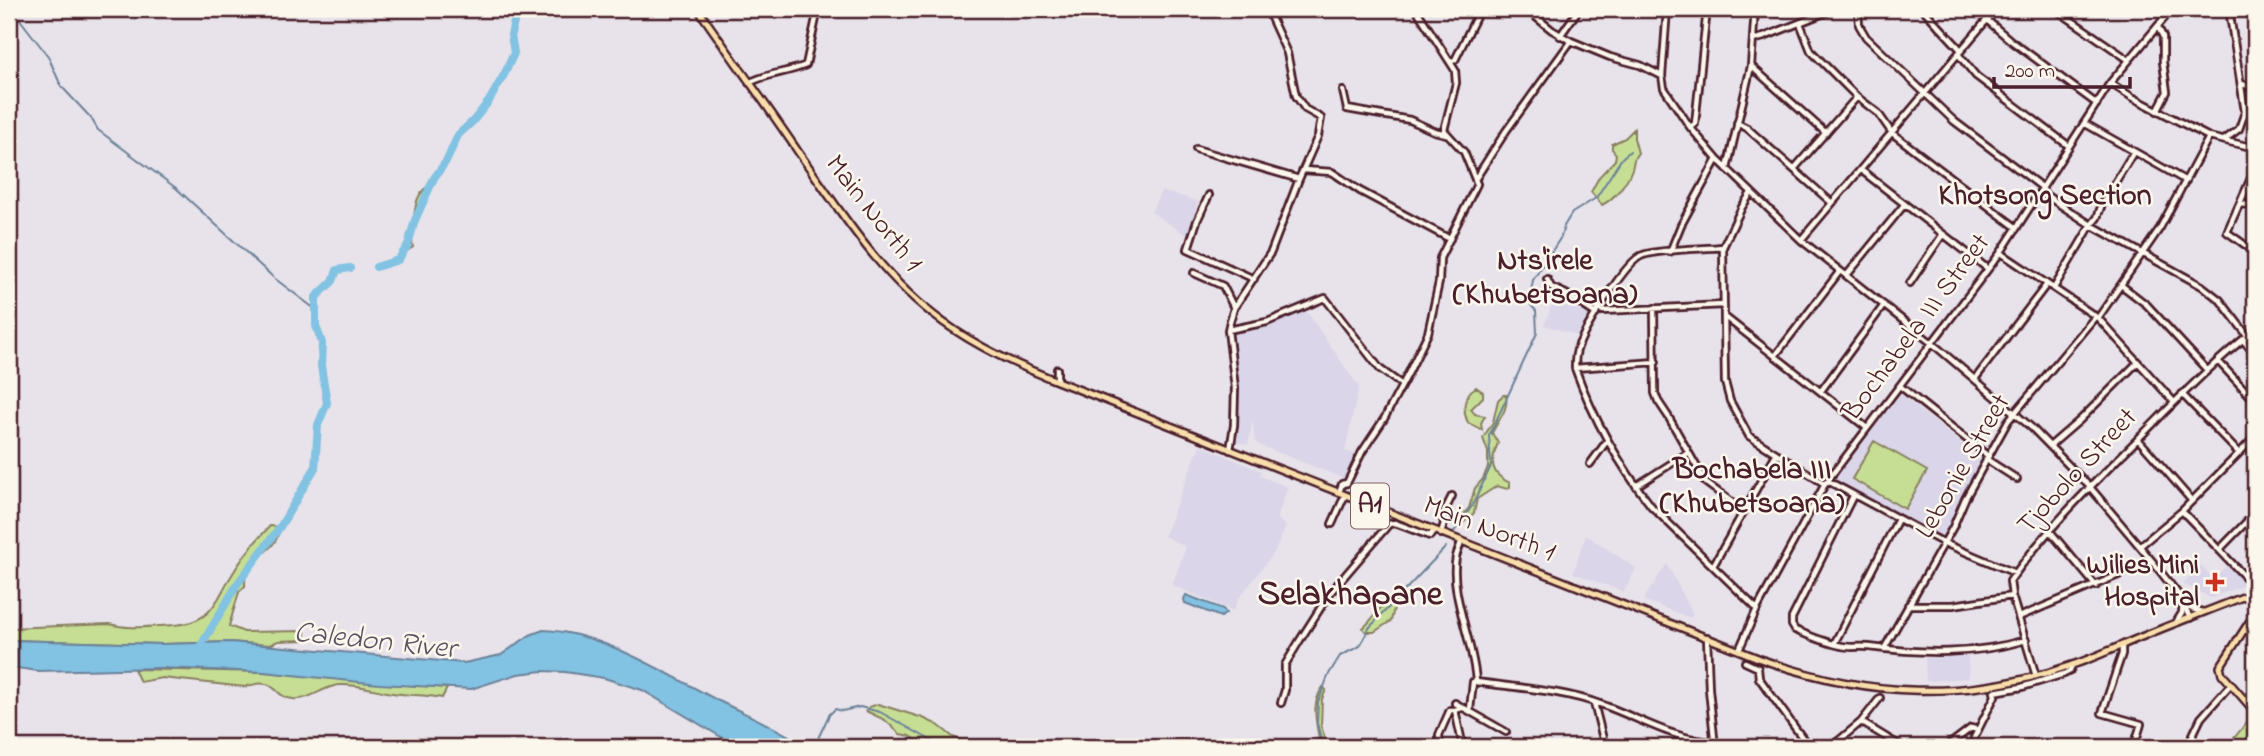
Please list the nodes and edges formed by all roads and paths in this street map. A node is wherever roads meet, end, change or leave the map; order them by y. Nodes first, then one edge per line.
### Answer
1 (698, 9) edge
2 (818, 9) edge
3 (1267, 9) edge
4 (1416, 9) edge
5 (1480, 9) edge
6 (1526, 9) edge
7 (1579, 9) edge
8 (1667, 9) edge
9 (1707, 9) edge
10 (1755, 9) edge
11 (1834, 9) edge
12 (1858, 9) edge
13 (1923, 9) edge
14 (1996, 9) edge
15 (2056, 9) edge
16 (2172, 9) edge
17 (2229, 9) edge
18 (1987, 20) junction
19 (1800, 23) junction
20 (2158, 27) junction
21 (1560, 36) junction
22 (1754, 40) junction
23 (1571, 41) junction
24 (1959, 52) junction
25 (2129, 60) junction
26 (1450, 62) junction
27 (1751, 66) junction
28 (1662, 76) junction
29 (749, 83) junction
30 (2110, 83) junction
31 (2241, 84) junction
32 (2255, 87) edge
33 (1343, 91) dead end
34 (1925, 92) junction
35 (1857, 97) junction
36 (2097, 104) junction
37 (2157, 111) junction
38 (1737, 123) junction
39 (2084, 123) junction
40 (1690, 127) junction
41 (1826, 133) junction
42 (1892, 133) junction
43 (1446, 134) junction
44 (2209, 137) junction
45 (2223, 141) junction
46 (2069, 146) junction
47 (2255, 148) edge
48 (1196, 149) dead end
49 (2133, 153) junction
50 (1717, 159) junction
51 (1727, 169) junction
52 (1794, 169) junction
53 (2255, 169) edge
54 (1303, 170) junction
55 (1861, 170) junction
56 (1299, 179) junction
57 (1476, 179) junction
58 (2186, 181) junction
59 (2042, 190) junction
60 (1751, 193) junction
61 (1209, 195) dead end
62 (1832, 203) junction
63 (2241, 204) junction
64 (1904, 205) junction
65 (2255, 206) edge
66 (2091, 225) junction
67 (2017, 228) junction
68 (1943, 234) junction
69 (1450, 239) junction
70 (1801, 240) junction
71 (1723, 247) junction
72 (1670, 252) junction
73 (2255, 252) edge
74 (2001, 253) junction
75 (2143, 253) junction
76 (1988, 269) junction
77 (1840, 271) junction
78 (1194, 273) dead end
79 (1847, 275) junction
80 (1254, 279) junction
81 (1547, 279) dead end
82 (1910, 283) dead end
83 (2046, 284) junction
84 (2121, 285) junction
85 (2054, 288) junction
86 (1723, 305) junction
87 (1884, 305) junction
88 (1234, 308) junction
89 (1654, 308) junction
90 (1598, 312) junction
91 (1724, 316) junction
92 (2097, 318) junction
93 (1228, 330) junction
94 (2255, 330) edge
95 (2245, 338) junction
96 (1933, 344) junction
97 (2255, 354) edge
98 (1775, 356) junction
99 (2218, 361) junction
100 (1656, 362) junction
101 (2138, 362) junction
102 (1575, 368) junction
103 (1057, 369) dead end
104 (2207, 371) junction
105 (1975, 379) junction
106 (1057, 381) junction
107 (1402, 385) junction
108 (1900, 386) junction
109 (1821, 391) junction
110 (2182, 394) junction
111 (2255, 401) edge
112 (2174, 402) junction
113 (2015, 413) junction
114 (1867, 428) junction
115 (2255, 437) edge
116 (2138, 439) junction
117 (1608, 441) junction
118 (2050, 446) junction
119 (1230, 450) junction
120 (1688, 453) junction
121 (2239, 453) junction
122 (1776, 454) junction
123 (1987, 457) junction
124 (1590, 464) dead end
125 (2017, 480) dead end
126 (1827, 483) junction
127 (1636, 486) junction
128 (2089, 486) junction
129 (1342, 493) junction
130 (1452, 496) dead end
131 (1853, 496) junction
132 (2192, 501) junction
133 (1743, 510) junction
134 (2182, 511) junction
135 (2255, 513) edge
136 (1898, 519) junction
137 (1332, 524) dead end
138 (2049, 530) junction
139 (1434, 531) junction
140 (1441, 534) junction
141 (1461, 542) junction
142 (1944, 543) junction
143 (2140, 546) junction
144 (2221, 549) junction
145 (2152, 561) junction
146 (1713, 566) junction
147 (2015, 573) junction
148 (2096, 586) junction
149 (2255, 591) edge
150 (2248, 595) junction
151 (2012, 596) junction
152 (2183, 601) junction
153 (1908, 605) junction
154 (2255, 607) edge
155 (1757, 609) junction
156 (2206, 612) junction
157 (2255, 614) edge
158 (2019, 617) junction
159 (2190, 618) junction
160 (2174, 625) junction
161 (1707, 637) junction
162 (2026, 640) junction
163 (1834, 644) junction
164 (2122, 646) junction
165 (1884, 649) junction
166 (1739, 650) junction
167 (1756, 657) junction
168 (1745, 662) dead end
169 (1753, 666) junction
170 (2072, 666) junction
171 (2036, 676) junction
172 (1476, 682) junction
173 (2231, 684) junction
174 (1880, 698) dead end
175 (1594, 702) junction
176 (1281, 703) dead end
177 (1455, 703) dead end
178 (1462, 708) junction
179 (1455, 710) junction
180 (1470, 710) junction
181 (2255, 712) edge
182 (1861, 722) junction
183 (1978, 730) junction
184 (1506, 732) dead end
185 (1974, 738) dead end
186 (1715, 745) edge
187 (1440, 747) edge
188 (1463, 747) edge
189 (1605, 747) edge
190 (1809, 747) edge
191 (1831, 747) edge
192 (1902, 747) edge
193 (1946, 747) edge
194 (2134, 747) edge
195 (2187, 747) edge

1 - 29 main road, Main North 1 / A1
2 - 29 street
3 - 54 street
4 - 26 street
5 - 26 street
6 - 21 street
7 - 21 street
8 - 28 street
9 - 40 street
10 - 22 street
11 - 19 street
12 - 34 street
13 - 24 street
14 - 18 street
15 - 25 street
16 - 20 street, Bochabela III Street
17 - 31 street
18 - 24 street
18 - 36 street
19 - 22 street
19 - 35 street
20 - 25 street, Bochabela III Street
20 - 37 street
21 - 23 street
22 - 27 street
23 - 28 street
23 - 57 street
24 - 34 street
24 - 46 street
25 - 30 street, Bochabela III Street
26 - 43 street
27 - 38 street
27 - 41 street
28 - 40 street
29 - 106 main road, Main North 1 / A1
30 - 36 street, Bochabela III Street
30 - 37 street
31 - 32 street
31 - 45 street
33 - 43 street
34 - 42 street
34 - 59 street
35 - 41 street
35 - 42 street
36 - 39 street, Bochabela III Street
37 - 44 street
38 - 51 street
38 - 52 street
39 - 46 street, Bochabela III Street
39 - 49 street
40 - 50 street
41 - 52 street
42 - 55 street
42 - 67 street
43 - 57 street
44 - 45 street
44 - 58 street, Lebonie Street
45 - 47 street
46 - 59 street, Bochabela III Street
48 - 56 street
49 - 58 street
49 - 66 street
50 - 51 street
50 - 72 street
51 - 60 street
52 - 62 street
53 - 63 street
54 - 56 street
54 - 69 street
55 - 62 street
55 - 64 street
56 - 80 street
57 - 69 street
58 - 75 street, Lebonie Street
59 - 66 street
59 - 67 street, Bochabela III Street
60 - 70 street
60 - 71 street
61 - 80 street
62 - 70 street
63 - 65 street
63 - 73 street
64 - 68 street
64 - 79 street
66 - 75 street
66 - 85 street
67 - 74 street, Bochabela III Street
68 - 76 street
68 - 82 street
69 - 107 street
70 - 77 street
71 - 72 street
71 - 86 street
72 - 90 street
74 - 76 street, Bochabela III Street
74 - 83 street
75 - 84 street, Lebonie Street
75 - 95 street
76 - 96 street, Bochabela III Street
77 - 79 street
77 - 98 street
78 - 88 street
79 - 87 street
80 - 88 street
81 - 90 street
83 - 85 street
83 - 105 street
84 - 92 street, Lebonie Street
84 - 104 street
85 - 92 street
86 - 89 street
86 - 91 street
87 - 96 street
87 - 109 street
88 - 93 street
89 - 90 street
89 - 100 street
90 - 102 street
91 - 98 street
91 - 122 street
92 - 101 street
92 - 113 street, Lebonie Street
93 - 107 street
93 - 119 street
94 - 95 street, Tjobolo Street
95 - 97 street
95 - 99 street, Tjobolo Street
96 - 105 street
96 - 108 street, Bochabela III Street
98 - 109 street
99 - 104 street, Tjobolo Street
99 - 111 street
100 - 102 street
100 - 120 street
101 - 112 street
101 - 118 street
102 - 117 street
103 - 106 street
104 - 110 street, Tjobolo Street
105 - 113 street
106 - 119 main road, Main North 1 / A1
107 - 129 street
108 - 114 street, Bochabela III Street
108 - 123 street
109 - 114 street
110 - 112 street, Tjobolo Street
110 - 121 street
112 - 116 street, Tjobolo Street
113 - 118 street
113 - 123 street, Lebonie Street
114 - 126 street, Bochabela III Street
115 - 121 street
116 - 128 street, Tjobolo Street
116 - 132 street
117 - 124 street
117 - 127 street
118 - 128 street
119 - 129 main road, Main North 1 / A1
120 - 127 street
120 - 133 street
121 - 132 street
122 - 126 street
122 - 133 street
123 - 125 street
123 - 142 street, Lebonie Street
126 - 131 street
126 - 155 street, Bochabela III Street
127 - 146 street
128 - 138 street, Tjobolo Street
128 - 143 street
129 - 137 street
129 - 139 main road, Main North 1 / A1
130 - 140 street
131 - 136 street
131 - 163 street
132 - 134 street
133 - 146 street
134 - 143 street
134 - 144 street
135 - 144 street
136 - 142 street
136 - 163 street
138 - 147 street, Tjobolo Street
138 - 148 street
139 - 140 main road, Main North 1 / A1
139 - 176 street
140 - 141 main road, Main North 1 / A1
141 - 161 main road, Main North 1 / A1
141 - 172 street
142 - 147 street
142 - 153 street, Lebonie Street
143 - 145 street
144 - 149 street
145 - 148 street
145 - 152 street
146 - 155 street
147 - 151 street, Tjobolo Street
148 - 158 street
149 - 150 main road, Main North 1 / A1
150 - 154 main road
150 - 156 main road, Main North 1 / A1
151 - 153 street
151 - 158 street, Tjobolo Street
152 - 156 street
152 - 159 street
152 - 160 street
153 - 165 street, Lebonie Street
155 - 166 street, Bochabela III Street
156 - 159 main road, Main North 1 / A1
157 - 173 main road
158 - 162 street, Tjobolo Street
159 - 160 main road, Main North 1 / A1
160 - 164 main road, Main North 1 / A1
161 - 166 main road, Main North 1 / A1
161 - 186 street
162 - 165 street
162 - 171 street, Tjobolo Street
163 - 165 street
164 - 170 main road, Main North 1 / A1
164 - 194 street
166 - 167 main road, Main North 1 / A1
167 - 169 street
167 - 171 main road, Main North 1 / A1
168 - 169 street
169 - 190 street
170 - 171 main road, Main North 1 / A1
170 - 183 street
172 - 175 street
172 - 180 street
173 - 181 main road
173 - 195 street
174 - 182 street
175 - 186 street
175 - 189 street
177 - 178 street
178 - 179 street
178 - 180 street
179 - 187 street
179 - 188 street
180 - 184 street
182 - 191 street
182 - 192 street
183 - 185 street
183 - 193 street

